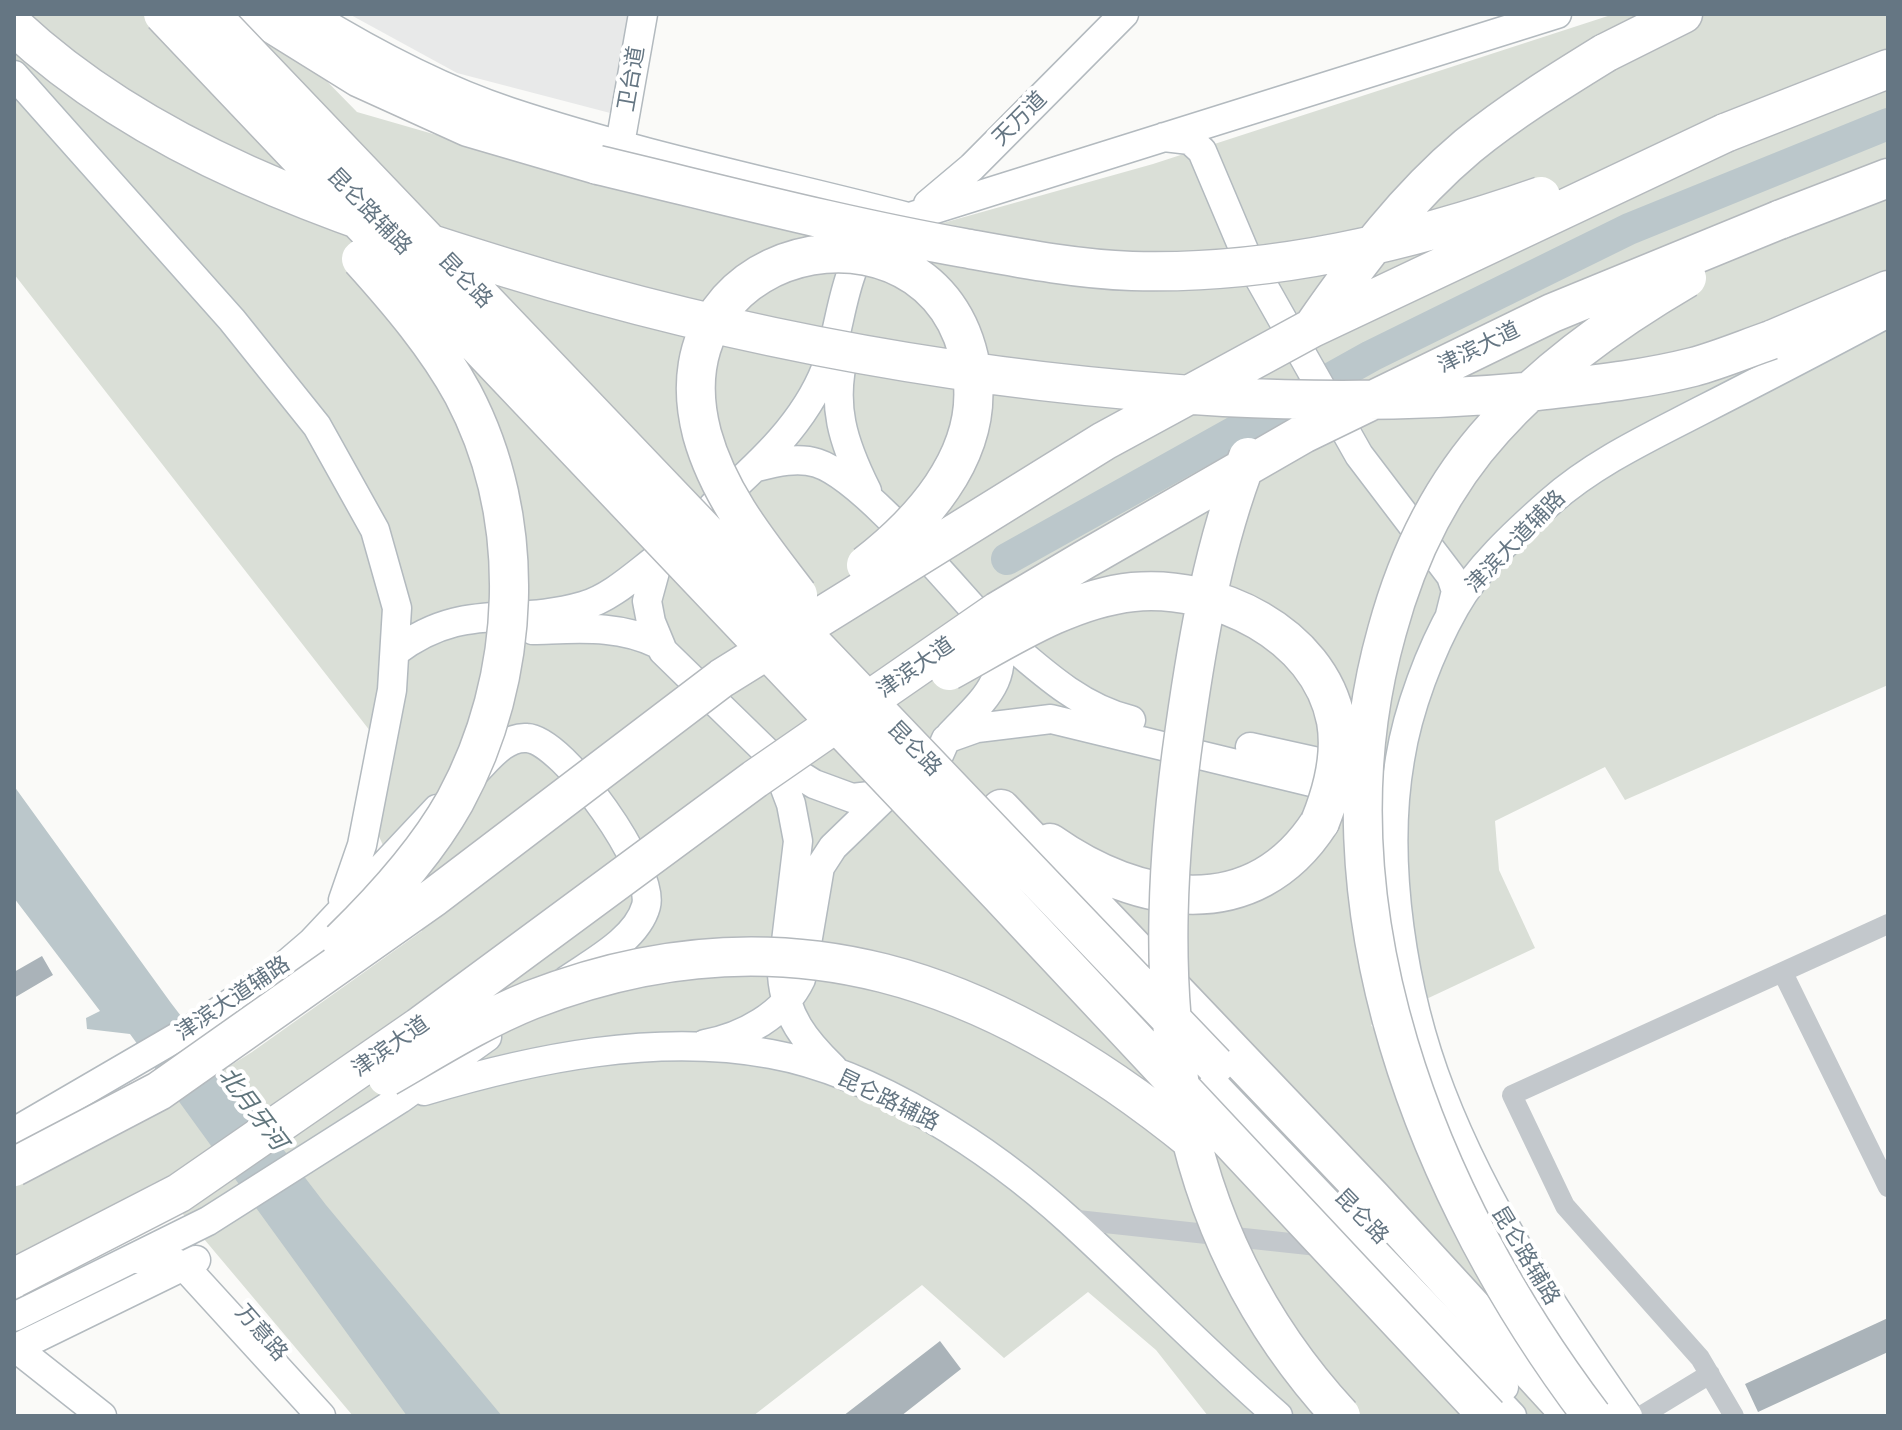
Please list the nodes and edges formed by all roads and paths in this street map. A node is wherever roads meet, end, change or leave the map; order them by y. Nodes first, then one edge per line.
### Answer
1 (133, 14) edge
2 (163, 14) edge
3 (184, 14) edge
4 (195, 14) edge
5 (210, 14) edge
6 (237, 14) edge
7 (257, 14) edge
8 (309, 14) edge
9 (643, 14) edge
10 (1124, 14) edge
11 (1557, 14) edge
12 (1683, 14) edge
13 (14, 26) edge
14 (1888, 69) edge
15 (14, 75) edge
16 (1224, 118) junction
17 (1725, 133) junction
18 (1161, 137) junction
19 (1196, 143) junction
20 (620, 144) junction
21 (1888, 178) edge
22 (909, 217) junction
23 (1779, 220) junction
24 (1888, 290) edge
25 (1888, 313) edge
26 (757, 467) junction
27 (873, 502) junction
28 (714, 504) junction
29 (659, 557) junction
30 (1488, 565) junction
31 (1451, 576) junction
32 (798, 595) junction
33 (397, 608) junction
34 (1449, 620) junction
35 (991, 628) junction
36 (428, 630) junction
37 (658, 644) junction
38 (395, 652) junction
39 (722, 678) junction
40 (946, 739) junction
41 (764, 769) junction
42 (1396, 792) junction
43 (888, 793) junction
44 (1001, 809) junction
45 (335, 919) junction
46 (1888, 924) edge
47 (1783, 973) junction
48 (787, 1003) junction
49 (249, 1028) junction
50 (689, 1047) junction
51 (839, 1075) junction
52 (400, 1099) junction
53 (14, 1132) edge
54 (14, 1167) edge
55 (1888, 1187) edge
56 (179, 1193) junction
57 (1068, 1219) junction
58 (208, 1221) junction
59 (1354, 1249) junction
60 (131, 1260) junction
61 (190, 1263) junction
62 (14, 1278) edge
63 (14, 1317) edge
64 (1408, 1334) junction
65 (15, 1348) edge
66 (1710, 1374) junction
67 (102, 1416) edge
68 (321, 1416) edge
69 (334, 1416) edge
70 (1278, 1416) edge
71 (1341, 1416) edge
72 (1488, 1416) edge
73 (1512, 1416) edge
74 (1531, 1416) edge
75 (1548, 1416) edge
76 (1572, 1416) edge
77 (1592, 1416) edge
78 (1628, 1416) edge
79 (1641, 1416) edge
80 (1734, 1416) edge

1 - 49 highway, bridge
2 - 64 highway, 昆仑路, bridge
3 - 29 main road, 昆仑路辅路
4 - 28 main road, 昆仑路辅路
5 - 75 highway, 昆仑路, bridge
6 - 32 highway, bridge
7 - 17 highway, bridge
8 - 20 main road
9 - 20 main road, 卫台道
10 - 22 main road, 天万道
11 - 16 main road
12 - 71 highway, bridge
13 - 24 highway, bridge
14 - 17 highway
15 - 33 main road
16 - 18 main road
16 - 19 main road
17 - 39 highway, bridge
18 - 19 main road
18 - 22 main road
19 - 31 main road
20 - 22 main road
21 - 23 highway, 津滨大道
22 - 26 main road
22 - 27 main road
23 - 41 highway, 津滨大道, bridge
23 - 77 highway, bridge
25 - 30 main road, 津滨大道辅路
26 - 27 main road
26 - 28 main road
27 - 35 main road
28 - 29 main road
29 - 36 main road
29 - 37 main road, 昆仑路辅路
30 - 31 main road
30 - 34 main road, 津滨大道辅路
31 - 34 main road
32 - 39 highway, bridge
32 - 44 highway, bridge
33 - 36 main road
33 - 38 main road
34 - 42 main road, 津滨大道辅路
35 - 40 main road
35 - 42 main road
36 - 37 main road
36 - 38 main road
37 - 41 main road
38 - 45 main road
39 - 49 highway, bridge
40 - 42 main road
40 - 43 main road
40 - 74 main road
41 - 43 main road
41 - 44 highway, bridge
41 - 48 main road
41 - 56 highway, 津滨大道, bridge
42 - 78 main road, 昆仑路辅路
43 - 48 main road
43 - 59 main road
44 - 76 highway
45 - 52 main road, 津滨大道辅路
45 - 53 main road, 津滨大道辅路
46 - 47 street
47 - 55 street
47 - 66 street
48 - 50 main road
48 - 51 main road
49 - 54 highway, bridge
50 - 51 main road, 昆仑路辅路
50 - 52 main road, 昆仑路辅路
51 - 57 main road, 昆仑路辅路
52 - 58 main road
56 - 62 highway, 津滨大道, bridge
56 - 64 highway, bridge
57 - 59 street
57 - 70 main road, 昆仑路辅路
58 - 60 main road
58 - 61 main road
59 - 73 main road
60 - 61 main road
60 - 63 main road
61 - 65 main road
61 - 68 main road, 万意路
61 - 69 main road, 万意路
64 - 72 highway, 昆仑路, bridge
65 - 67 main road
66 - 79 street
66 - 80 street

